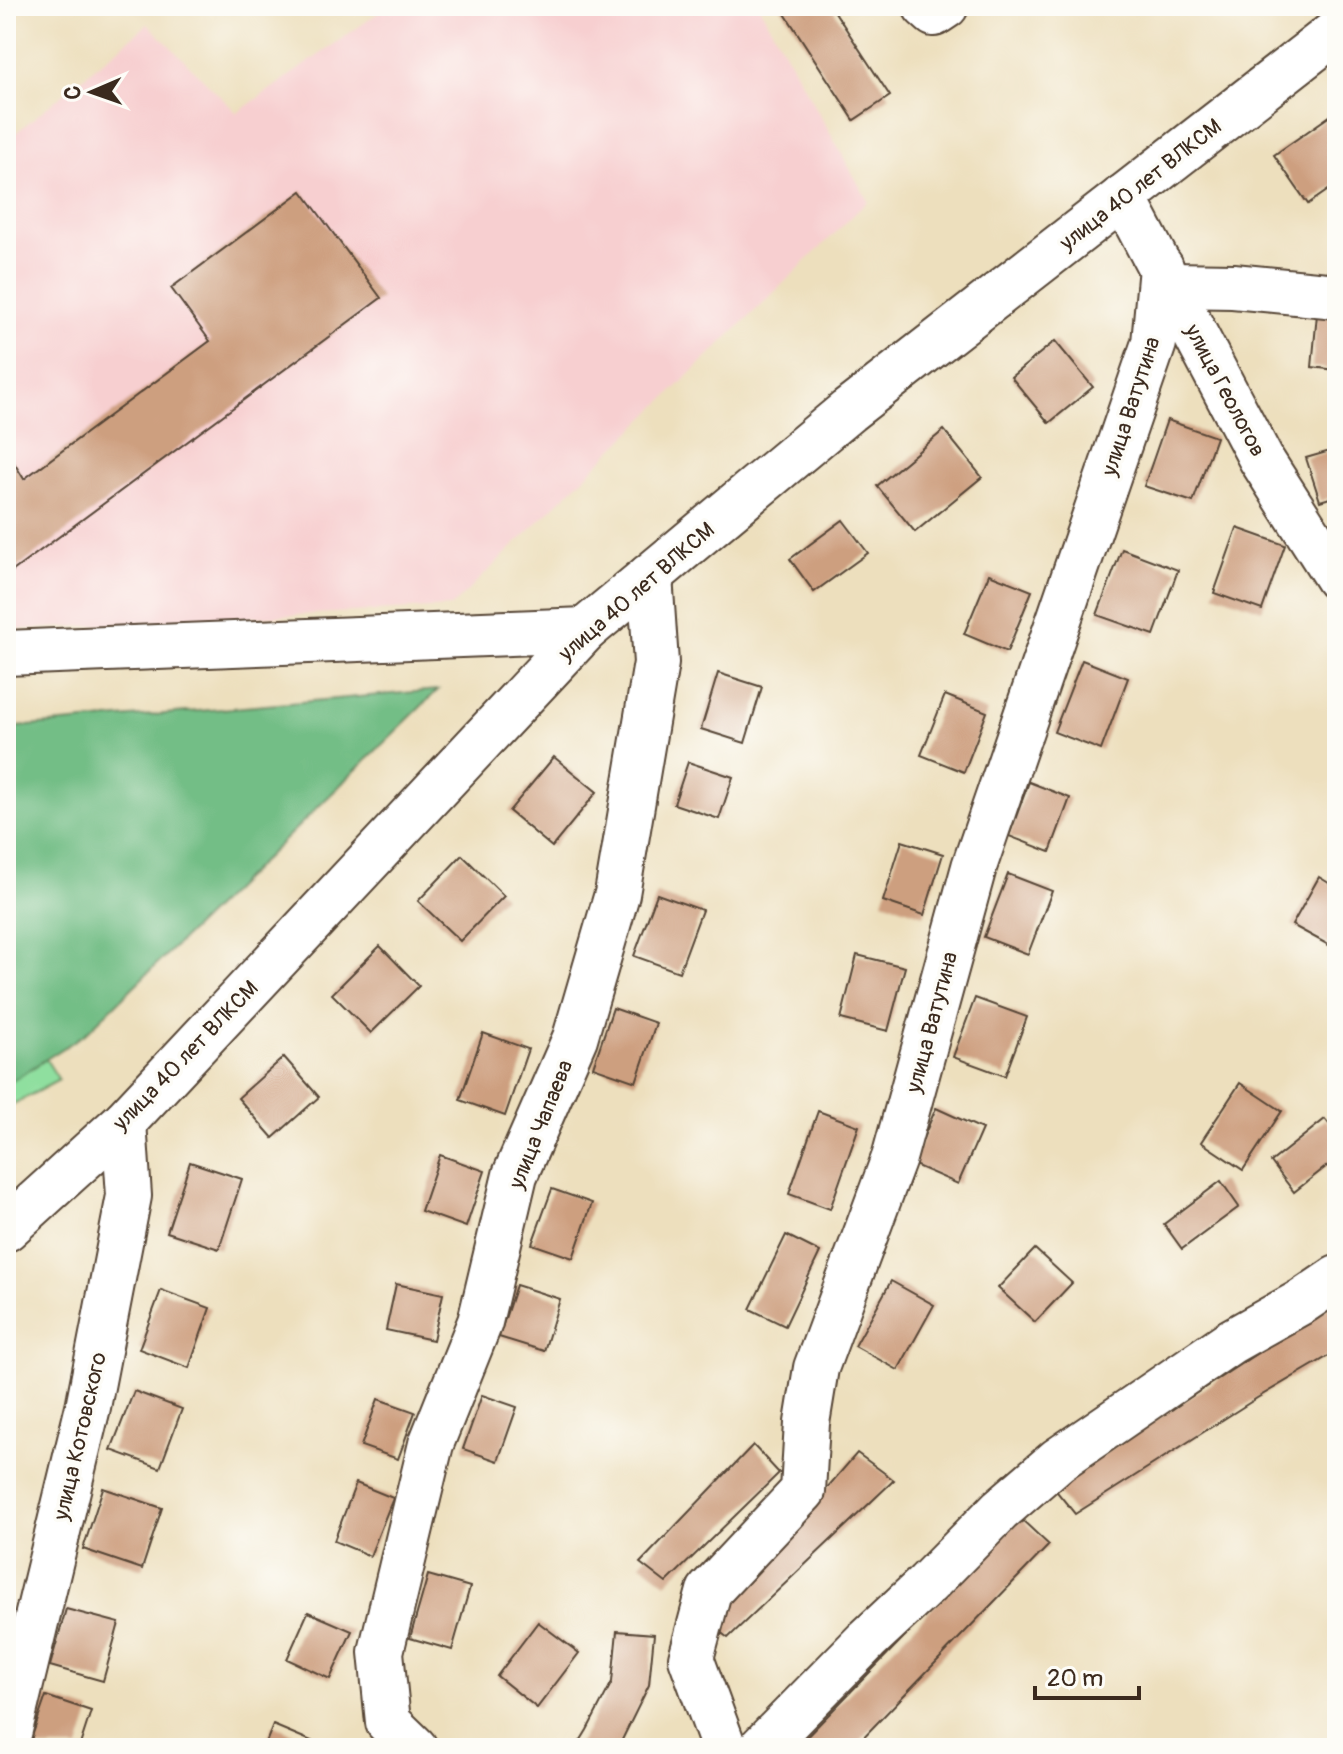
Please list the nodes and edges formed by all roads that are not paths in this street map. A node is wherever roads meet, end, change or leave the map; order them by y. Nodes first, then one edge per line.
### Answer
1 (925, 6) edge
2 (946, 6) edge
3 (1337, 31) edge
4 (1123, 197) junction
5 (1166, 276) junction
6 (1337, 296) edge
7 (650, 576) junction
8 (1337, 578) edge
9 (585, 630) junction
10 (6, 653) edge
11 (124, 1122) junction
12 (6, 1229) edge
13 (1337, 1278) edge
14 (6, 1746) edge
15 (415, 1748) edge
16 (724, 1748) edge
17 (761, 1748) edge

1 - 2 street
3 - 4 street, улица 40 лет ВЛКСМ
4 - 5 street, улица Геологов
4 - 7 street, улица 40 лет ВЛКСМ
5 - 6 street
5 - 8 street, улица Геологов
5 - 16 street, улица Ватутина
7 - 9 street, улица 40 лет ВЛКСМ
7 - 15 street, улица Чапаева
9 - 10 street
9 - 11 street, улица 40 лет ВЛКСМ
11 - 12 street, улица 40 лет ВЛКСМ
11 - 14 street, улица Котовского
13 - 17 street

